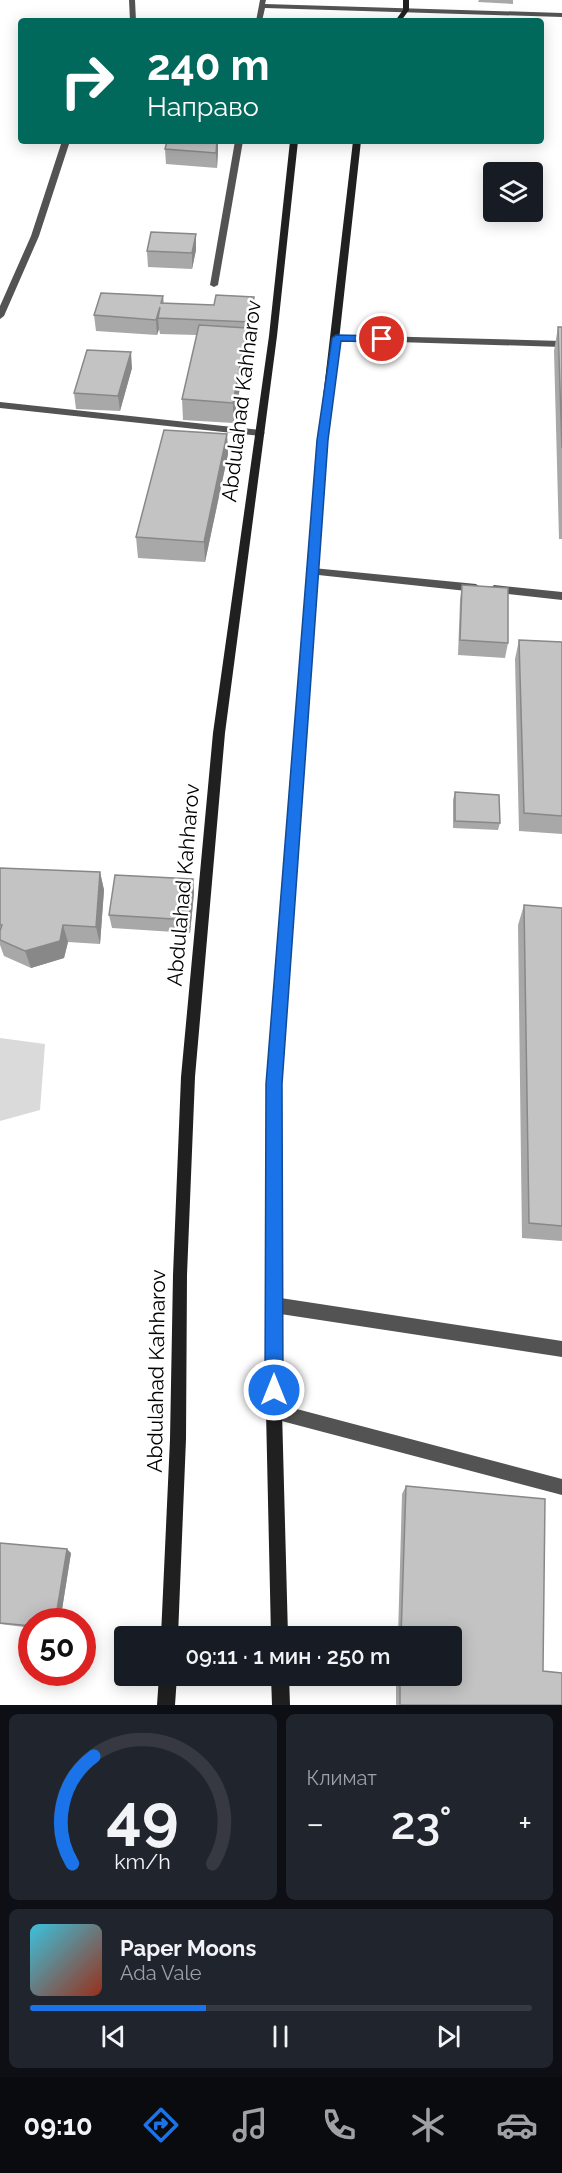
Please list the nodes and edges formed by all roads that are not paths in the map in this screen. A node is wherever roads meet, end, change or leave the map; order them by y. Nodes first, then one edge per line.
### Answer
1 (132, 0) edge
2 (406, 0) edge
3 (263, 3) edge
4 (406, 9) junction
5 (562, 15) edge
6 (133, 18) edge
7 (260, 18) edge
8 (400, 18) edge
9 (65, 144) edge
10 (238, 144) edge
11 (294, 144) edge
12 (357, 144) edge
13 (214, 285) dead end
14 (0, 316) edge
15 (336, 338) junction
16 (562, 344) edge
17 (0, 405) edge
18 (260, 433) junction
19 (313, 572) junction
20 (562, 596) edge
21 (274, 1305) junction
22 (562, 1349) edge
23 (274, 1412) junction
24 (562, 1487) edge
25 (169, 1626) edge
26 (279, 1626) edge
27 (167, 1686) edge
28 (280, 1686) edge
29 (166, 1705) edge
30 (281, 1705) edge

1 - 6 street
2 - 4 main road
3 - 4 street
3 - 7 street
4 - 5 street
4 - 8 main road
9 - 14 street
10 - 13 street
11 - 18 main road, Abdulahad Kahharov
12 - 15 main road
15 - 16 street
15 - 19 main road
17 - 18 street
18 - 25 main road, Abdulahad Kahharov
19 - 20 street
19 - 21 main road
21 - 22 street
21 - 23 main road
23 - 24 street
23 - 26 main road
27 - 29 main road
28 - 30 main road

